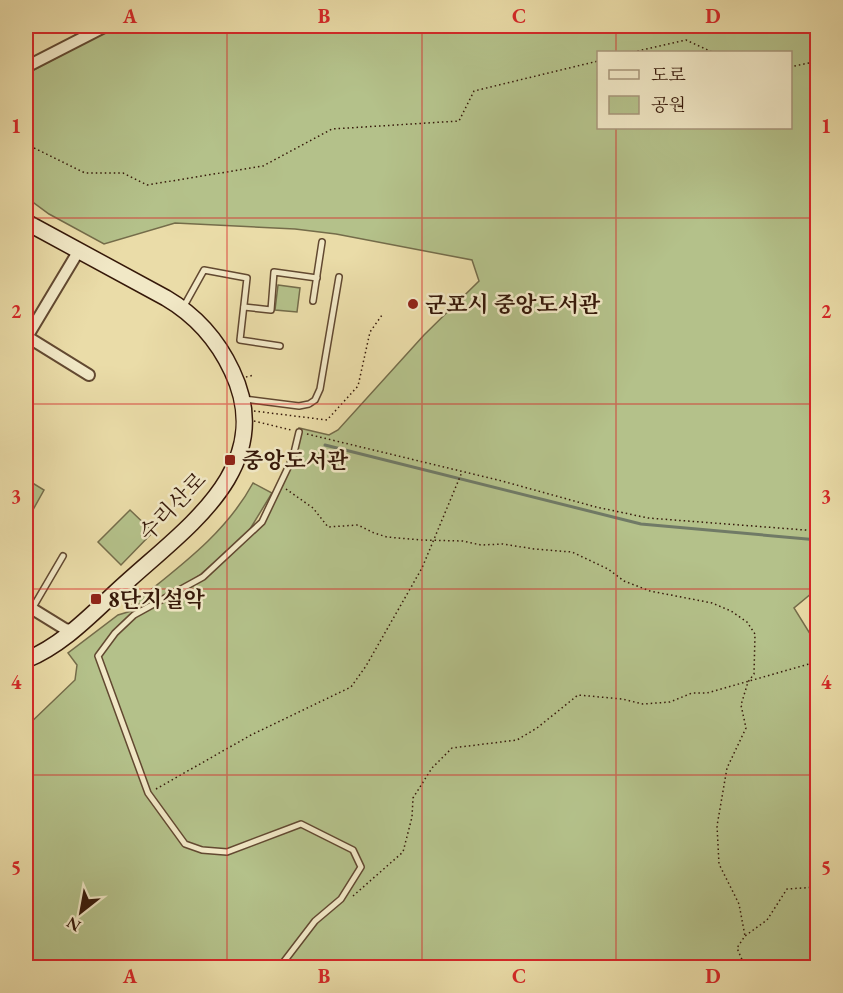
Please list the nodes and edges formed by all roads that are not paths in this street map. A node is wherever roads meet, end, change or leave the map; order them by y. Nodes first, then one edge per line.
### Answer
1 (106, 26) edge
2 (26, 67) edge
3 (26, 222) edge
4 (322, 242) dead end
5 (78, 252) junction
6 (339, 277) dead end
7 (317, 278) junction
8 (313, 301) dead end
9 (244, 307) junction
10 (183, 308) junction
11 (26, 337) edge
12 (280, 346) dead end
13 (89, 375) dead end
14 (244, 409) junction
15 (299, 432) road end
16 (63, 556) dead end
17 (29, 607) edge
18 (74, 632) junction
19 (26, 660) edge
20 (279, 968) edge

1 - 2 street
3 - 5 street, 수리산로
4 - 7 lane
5 - 10 street, 수리산로
5 - 11 street
6 - 14 lane
7 - 8 lane
7 - 9 lane
9 - 10 lane
9 - 12 lane
10 - 14 street, 수리산로
11 - 13 street
14 - 18 street, 수리산로
15 - 20 lane
16 - 17 lane
17 - 18 street
18 - 19 street, 수리산로

